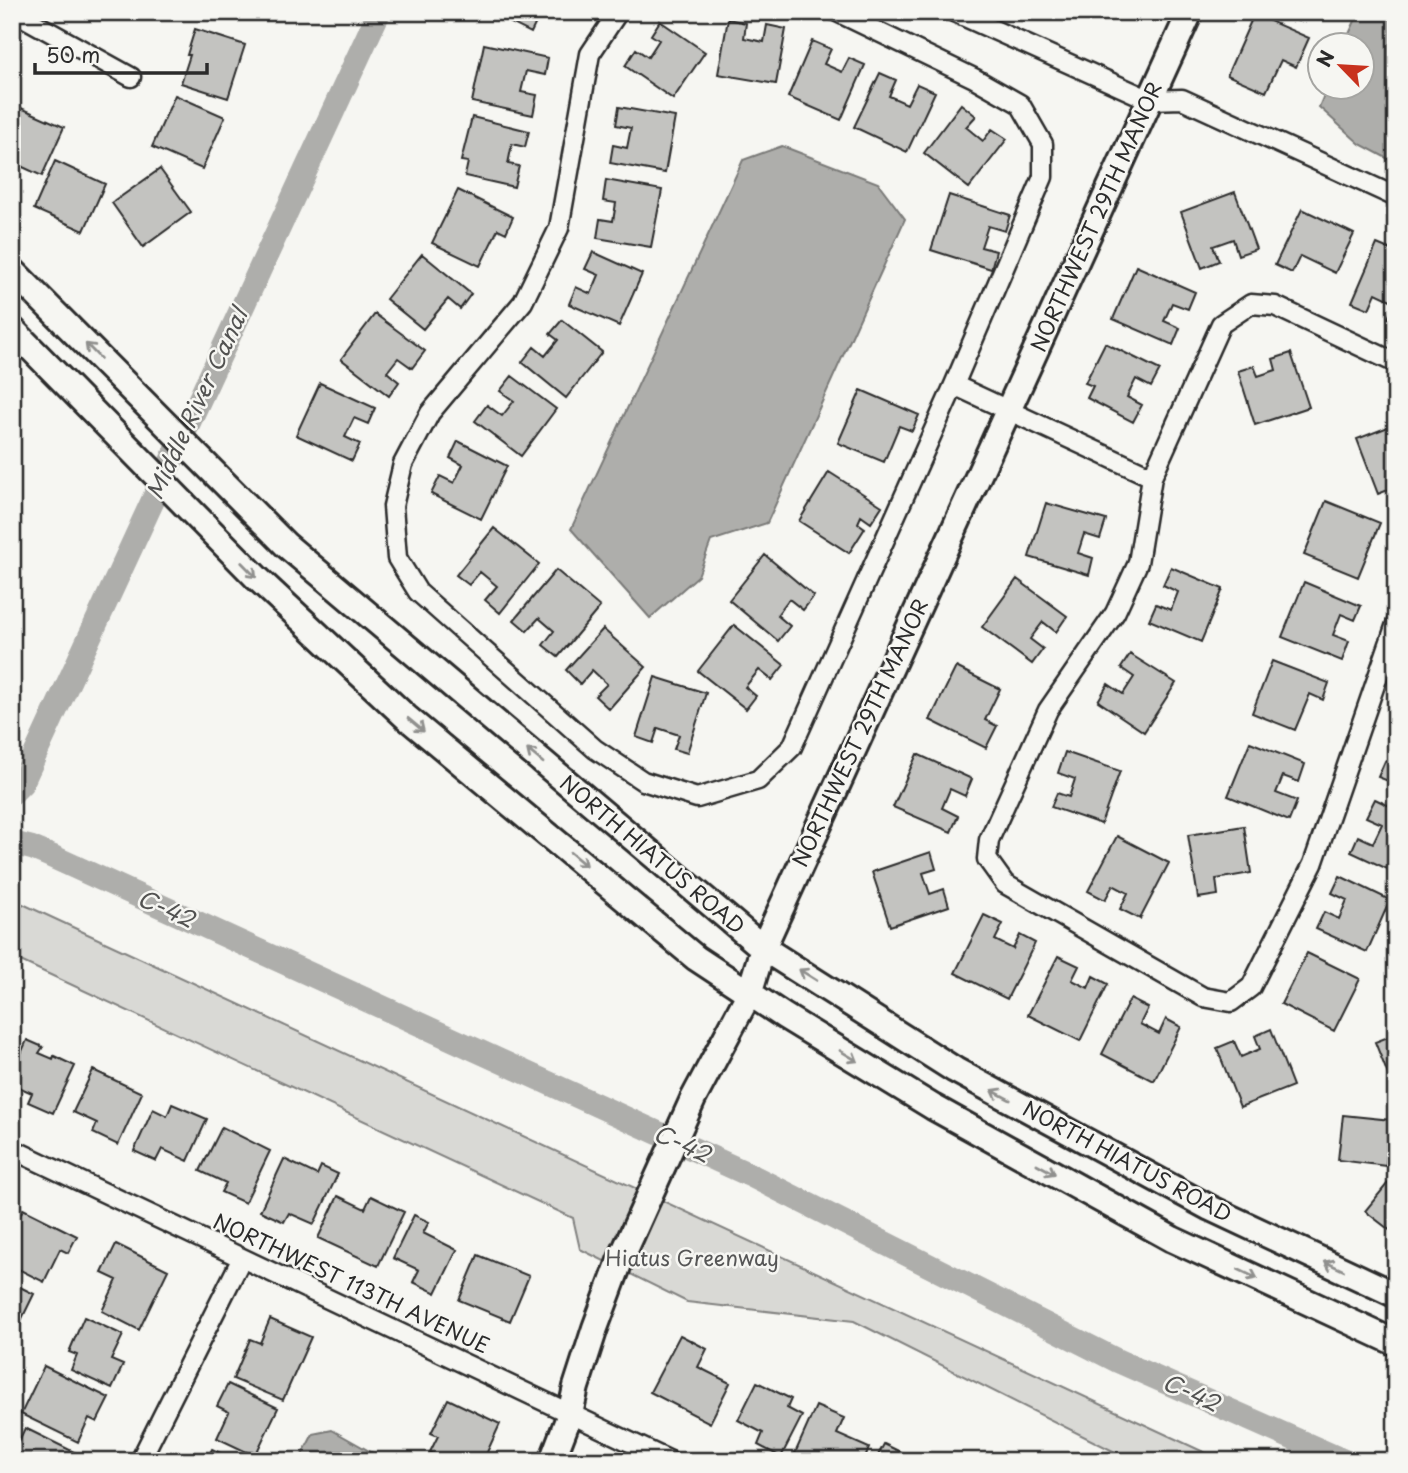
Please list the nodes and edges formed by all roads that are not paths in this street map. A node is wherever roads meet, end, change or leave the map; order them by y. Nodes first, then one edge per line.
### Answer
1 (14, 12) edge
2 (618, 12) edge
3 (837, 12) edge
4 (954, 12) edge
5 (1190, 12) edge
6 (131, 77) dead end
7 (1150, 100) junction
8 (1396, 197) edge
9 (12, 271) edge
10 (12, 329) edge
11 (1396, 363) edge
12 (954, 386) junction
13 (1010, 410) junction
14 (1152, 477) junction
15 (1396, 624) edge
16 (763, 948) junction
17 (749, 994) junction
18 (12, 1149) edge
19 (242, 1258) junction
20 (1396, 1295) edge
21 (1396, 1343) edge
22 (570, 1414) junction
23 (140, 1461) edge
24 (552, 1461) edge
25 (670, 1461) edge

1 - 6 street
2 - 12 street
3 - 12 street
4 - 7 street
5 - 7 main road, NORTHWEST 29TH MANOR
7 - 8 street
7 - 13 main road, NORTHWEST 29TH MANOR
16 -> 9 main road, NORTH HIATUS ROAD
10 -> 17 main road, NORTH HIATUS ROAD
11 - 14 street
12 - 13 street
13 - 14 street
13 - 16 main road, NORTHWEST 29TH MANOR
14 - 15 street
16 - 17 main road, NORTHWEST 29TH MANOR
20 -> 16 main road, NORTH HIATUS ROAD
17 -> 21 main road, NORTH HIATUS ROAD
17 - 22 main road, NORTHWEST 29TH MANOR
18 - 19 street, NORTHWEST 113TH AVENUE
19 - 22 street, NORTHWEST 113TH AVENUE
19 - 23 street
22 - 24 main road, NORTHWEST 29TH MANOR
22 - 25 street, NORTHWEST 113TH AVENUE

